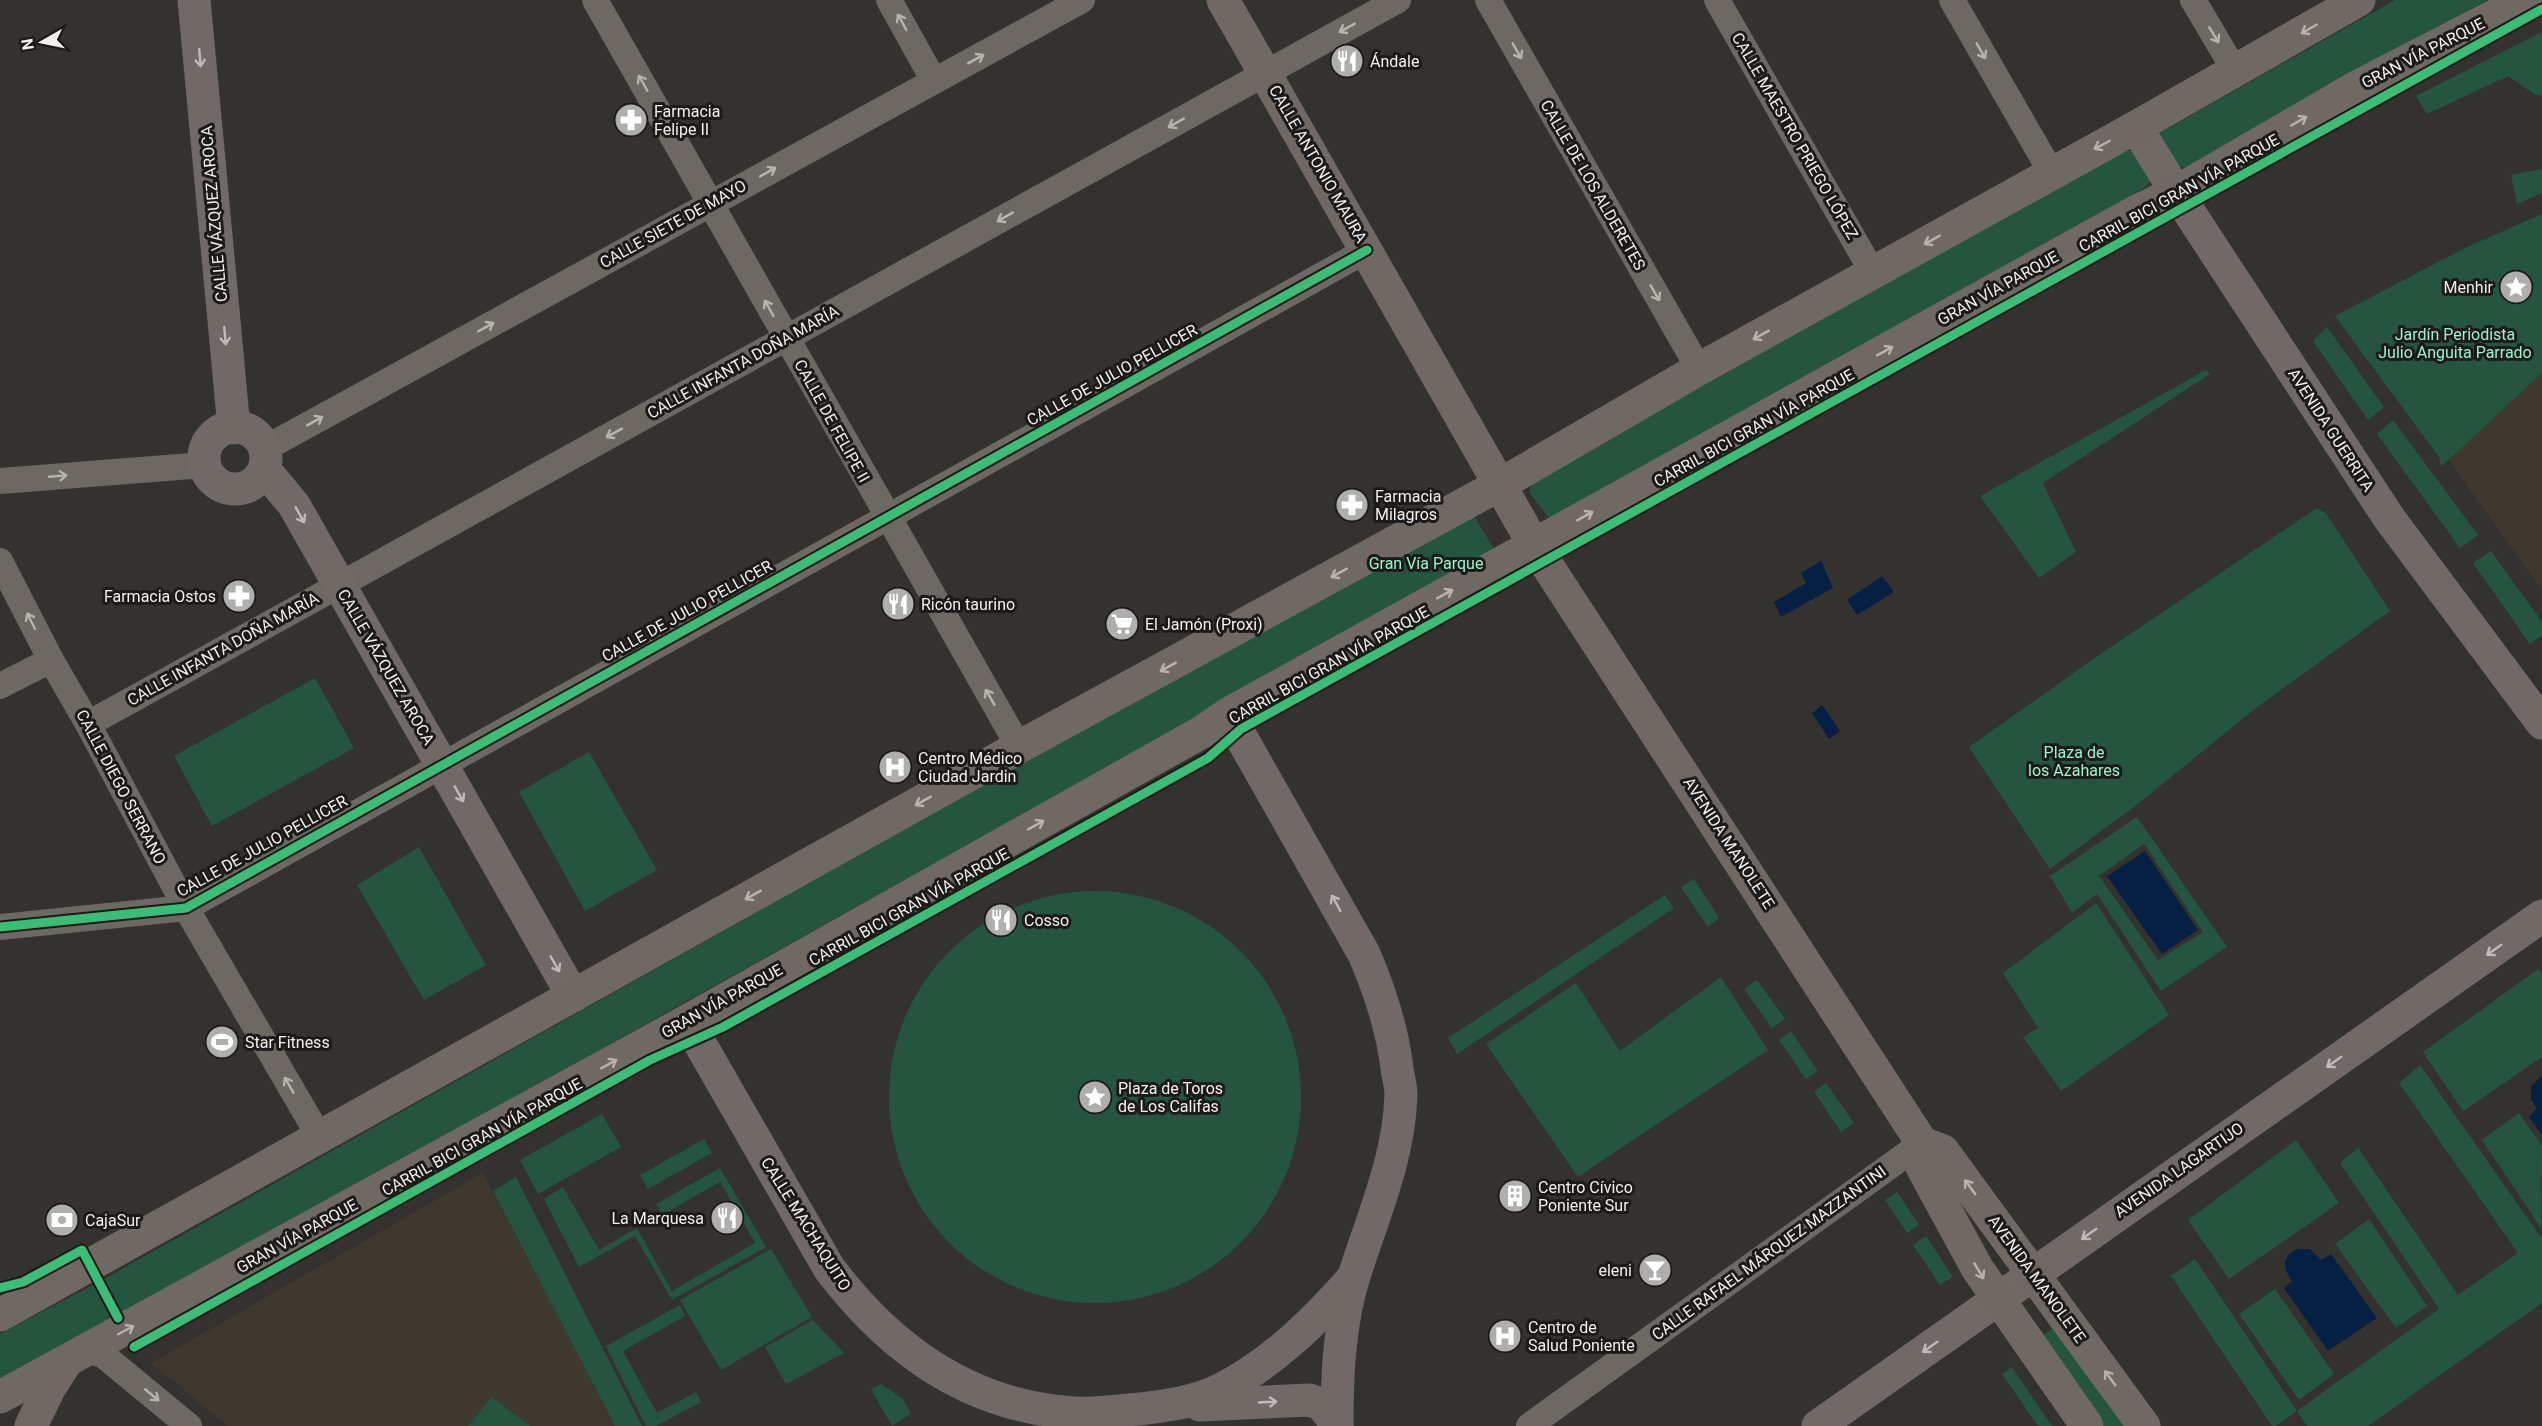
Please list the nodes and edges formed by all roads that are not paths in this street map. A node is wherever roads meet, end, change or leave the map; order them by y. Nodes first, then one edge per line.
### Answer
1 (194, 0) edge
2 (594, 0) edge
3 (889, 0) edge
4 (1082, 0) edge
5 (1223, 0) edge
6 (1398, 0) edge
7 (1488, 0) edge
8 (1717, 0) edge
9 (1952, 0) edge
10 (2193, 0) edge
11 (2359, 0) edge
12 (2525, 0) edge
13 (2235, 71) junction
14 (1266, 73) junction
15 (934, 81) junction
16 (2136, 127) junction
17 (2051, 172) junction
18 (2176, 192) junction
19 (712, 203) junction
20 (1367, 250) junction
21 (1873, 273) junction
22 (785, 338) junction
23 (1699, 369) junction
24 (234, 428) junction
25 (264, 459) junction
26 (204, 465) junction
27 (0, 481) edge
28 (1501, 484) junction
29 (887, 518) junction
30 (1534, 545) junction
31 (0, 561) edge
32 (339, 585) junction
33 (51, 660) junction
34 (0, 686) edge
35 (1228, 714) junction
36 (2542, 723) edge
37 (88, 724) junction
38 (1019, 747) junction
39 (442, 764) junction
40 (186, 908) junction
41 (2542, 916) edge
42 (0, 927) edge
43 (573, 996) junction
44 (687, 1021) junction
45 (319, 1136) junction
46 (1922, 1143) junction
47 (2033, 1273) junction
48 (1353, 1278) junction
49 (1998, 1300) junction
50 (7, 1308) edge
51 (1282, 1349) junction
52 (77, 1356) junction
53 (1339, 1375) junction
54 (0, 1397) edge
55 (1147, 1408) junction
56 (1336, 1425) edge
57 (31, 1426) edge
58 (189, 1426) edge
59 (1529, 1426) edge
60 (1818, 1426) edge
61 (2086, 1426) edge
62 (2144, 1426) edge

1 -> 24 street, CALLE VÁZQUEZ AROCA
19 -> 2 street, CALLE DE FELIPE II
15 -> 3 street
15 -> 4 street, CALLE SIETE DE MAYO
5 - 14 main road, CALLE ANTONIO MAURA
6 -> 14 street, CALLE INFANTA DOÑA MARÍA
7 -> 23 street, CALLE DE LOS ALDERETES
8 - 21 street, CALLE MAESTRO PRIEGO LÓPEZ
9 -> 17 street
10 -> 13 street
11 -> 13 main road
18 -> 12 main road, GRAN VÍA PARQUE
13 - 16 main road
14 - 20 main road, CALLE ANTONIO MAURA
14 -> 22 street, CALLE INFANTA DOÑA MARÍA
19 -> 15 street, CALLE SIETE DE MAYO
16 -> 17 main road
16 - 18 street, AVENIDA GUERRITA
17 -> 21 main road
30 -> 18 main road, GRAN VÍA PARQUE
18 - 36 street, AVENIDA GUERRITA
22 -> 19 street, CALLE DE FELIPE II
25 -> 19 street, CALLE SIETE DE MAYO
20 - 28 main road, CALLE ANTONIO MAURA
20 - 29 street, CALLE DE JULIO PELLICER
21 -> 23 main road
22 - 29 street, CALLE DE FELIPE II
22 -> 32 street, CALLE INFANTA DOÑA MARÍA
23 - 28 main road
24 - 25 street
24 - 26 street
25 - 26 street
25 -> 32 street, CALLE VÁZQUEZ AROCA
27 -> 26 street
28 - 30 main road
28 -> 38 main road
38 -> 29 street, CALLE DE FELIPE II
29 - 39 street, CALLE DE JULIO PELLICER
35 -> 30 main road, GRAN VÍA PARQUE
30 - 46 main road, AVENIDA MANOLETE
33 -> 31 street, CALLE DIEGO SERRANO
32 - 37 street, CALLE INFANTA DOÑA MARÍA
32 - 39 street, CALLE VÁZQUEZ AROCA
33 - 34 street
33 - 37 street, CALLE DIEGO SERRANO
44 -> 35 main road, GRAN VÍA PARQUE
48 -> 35 street
37 - 40 street, CALLE DIEGO SERRANO
38 -> 43 main road
39 - 40 street, CALLE DE JULIO PELLICER
39 -> 43 street, CALLE VÁZQUEZ AROCA
40 - 42 street, CALLE DE JULIO PELLICER
45 -> 40 street, CALLE DIEGO SERRANO
41 -> 47 street, AVENIDA LAGARTIJO
43 - 45 main road
52 -> 44 main road, GRAN VÍA PARQUE
44 - 55 street, CALLE MACHAQUITO
45 - 50 main road
47 -> 46 main road, AVENIDA MANOLETE
46 -> 49 main road, AVENIDA MANOLETE
46 - 59 street, CALLE RAFAEL MÁRQUEZ MAZZANTINI
47 - 49 street, AVENIDA LAGARTIJO
62 -> 47 main road, AVENIDA MANOLETE
48 - 51 street, CALLE MACHAQUITO
48 - 53 street
49 -> 60 street, AVENIDA LAGARTIJO
49 - 61 main road, AVENIDA MANOLETE
51 - 53 street
51 - 55 street, CALLE MACHAQUITO
52 - 54 main road, GRAN VÍA PARQUE
52 - 57 main road
52 -> 58 street
53 - 56 street
55 -> 56 street

